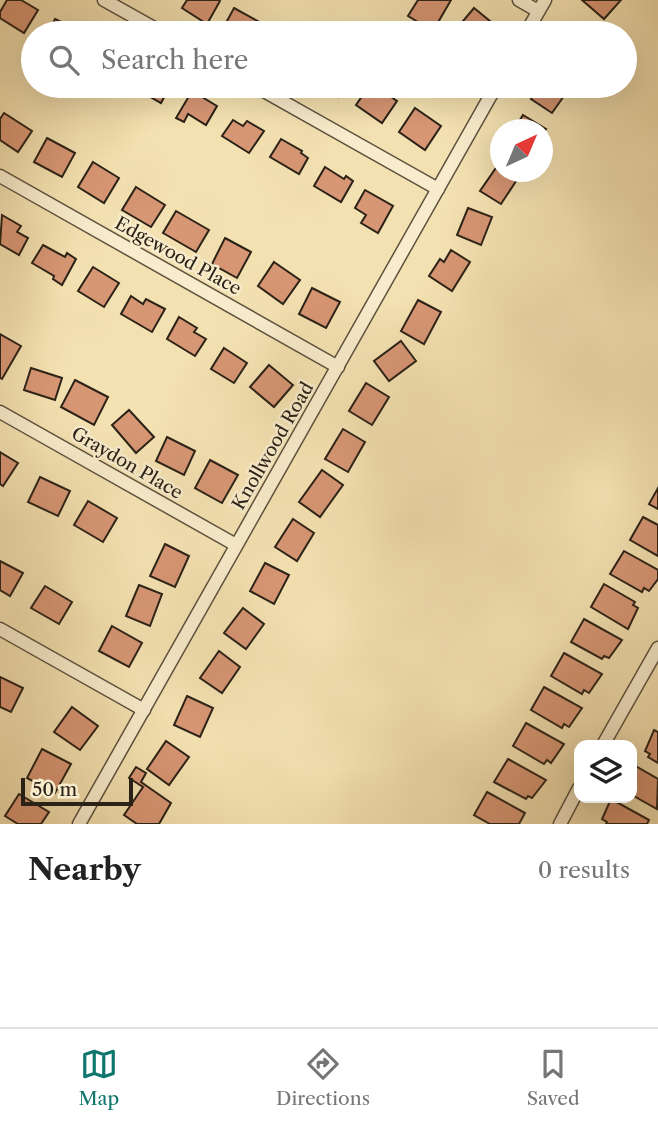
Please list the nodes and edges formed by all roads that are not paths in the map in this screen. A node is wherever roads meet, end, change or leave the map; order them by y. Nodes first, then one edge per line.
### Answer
1 (104, 0) edge
2 (519, 0) edge
3 (541, 6) edge
4 (142, 21) edge
5 (276, 98) edge
6 (489, 98) edge
7 (0, 176) edge
8 (438, 189) junction
9 (338, 367) junction
10 (0, 412) edge
11 (236, 545) junction
12 (0, 629) edge
13 (658, 648) edge
14 (144, 710) junction
15 (606, 740) edge
16 (574, 797) edge
17 (79, 824) edge
18 (559, 824) edge

1 - 4 street
2 - 3 street
5 - 8 street
6 - 8 street, Knollwood Road
7 - 9 street, Edgewood Place
8 - 9 street, Knollwood Road
9 - 11 street, Knollwood Road
10 - 11 street, Graydon Place
11 - 14 street, Knollwood Road
12 - 14 street
13 - 15 street
14 - 17 street, Knollwood Road
16 - 18 street

